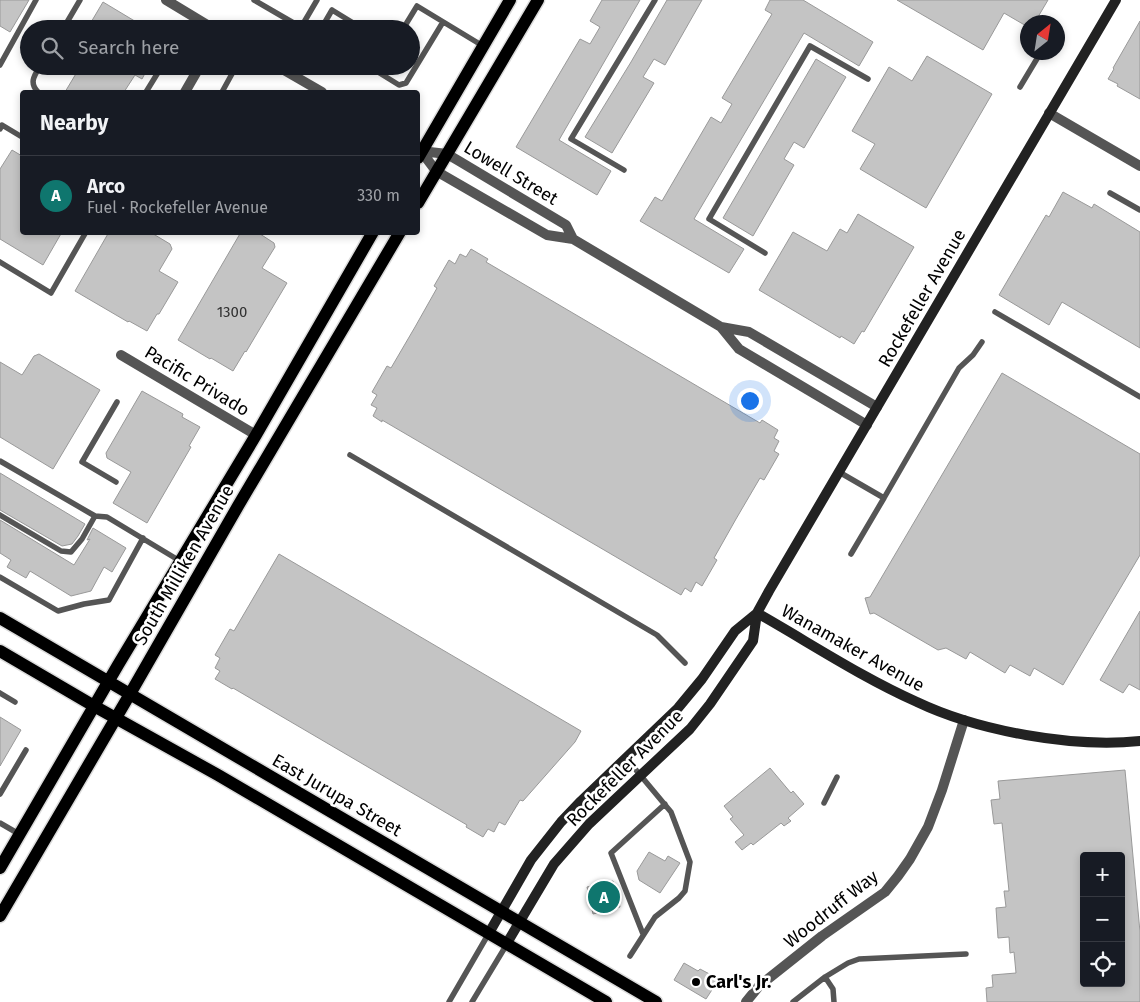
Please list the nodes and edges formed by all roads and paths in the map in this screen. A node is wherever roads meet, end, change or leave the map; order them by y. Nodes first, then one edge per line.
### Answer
1 (36, 0) edge
2 (80, 0) edge
3 (166, 0) edge
4 (254, 0) edge
5 (317, 0) edge
6 (510, 0) edge
7 (538, 0) edge
8 (654, 0) edge
9 (1116, 0) edge
10 (25, 20) edge
11 (68, 20) edge
12 (199, 20) edge
13 (288, 20) edge
14 (306, 20) edge
15 (326, 20) edge
16 (348, 20) edge
17 (408, 20) edge
18 (443, 22) junction
19 (20, 29) edge
20 (483, 46) junction
21 (420, 60) edge
22 (1035, 60) edge
23 (0, 65) edge
24 (36, 75) edge
25 (156, 75) edge
26 (195, 75) edge
27 (231, 75) edge
28 (293, 75) edge
29 (386, 75) edge
30 (411, 75) edge
31 (868, 79) dead end
32 (1020, 87) dead end
33 (36, 90) edge
34 (147, 90) edge
35 (186, 90) edge
36 (223, 90) edge
37 (319, 90) edge
38 (1049, 113) junction
39 (0, 129) edge
40 (20, 136) edge
41 (420, 151) edge
42 (420, 153) edge
43 (420, 154) edge
44 (447, 154) junction
45 (1140, 166) edge
46 (624, 170) dead end
47 (436, 171) junction
48 (1110, 192) dead end
49 (420, 199) edge
50 (1140, 210) edge
51 (84, 235) edge
52 (371, 235) edge
53 (398, 235) edge
54 (572, 239) junction
55 (765, 253) dead end
56 (0, 262) edge
57 (995, 312) dead end
58 (721, 327) junction
59 (982, 342) dead end
60 (121, 355) dead end
61 (1140, 397) edge
62 (117, 402) dead end
63 (877, 406) junction
64 (867, 424) junction
65 (256, 435) junction
66 (350, 455) dead end
67 (0, 461) edge
68 (839, 472) junction
69 (116, 482) dead end
70 (884, 498) junction
71 (0, 515) edge
72 (95, 516) junction
73 (143, 538) junction
74 (851, 554) dead end
75 (180, 561) junction
76 (0, 578) edge
77 (757, 613) junction
78 (0, 618) edge
79 (0, 651) edge
80 (685, 663) dead end
81 (108, 681) junction
82 (0, 693) edge
83 (130, 694) junction
84 (15, 702) dead end
85 (94, 706) junction
86 (116, 719) junction
87 (964, 720) junction
88 (1140, 741) edge
89 (26, 750) dead end
90 (626, 758) junction
91 (640, 775) junction
92 (837, 777) dead end
93 (0, 794) edge
94 (824, 803) dead end
95 (665, 804) junction
96 (0, 823) edge
97 (20, 834) junction
98 (0, 868) edge
99 (501, 912) junction
100 (0, 916) edge
101 (519, 922) junction
102 (489, 932) junction
103 (643, 934) junction
104 (507, 943) junction
105 (966, 954) dead end
106 (630, 956) dead end
107 (825, 978) junction
108 (450, 1002) edge
109 (472, 1002) edge
110 (606, 1002) edge
111 (656, 1002) edge
112 (746, 1002) edge
113 (793, 1002) edge
114 (834, 1002) edge

1 - 10 lane
2 - 11 lane
3 - 12 street
4 - 13 lane
5 - 14 lane
6 - 20 main road
7 - 44 main road
8 - 46 lane
9 - 38 street, Rockefeller Avenue
15 - 16 lane
17 - 18 lane
18 - 20 lane
18 - 21 lane
19 - 23 lane
20 - 41 main road
22 - 32 lane
24 - 33 lane
25 - 34 lane
26 - 35 street
27 - 36 lane
28 - 37 street
29 - 30 lane
31 - 55 lane
38 - 45 street
38 - 63 street, Rockefeller Avenue
39 - 40 lane
42 - 44 street, Lowell Street
43 - 47 street, Lowell Street
44 - 47 main road
44 - 54 street, Lowell Street
47 - 49 main road
47 - 54 street, Lowell Street
48 - 50 lane
51 - 56 lane
52 - 65 main road, South Milliken Avenue
53 - 83 main road, South Milliken Avenue
54 - 58 street, Lowell Street
57 - 61 lane
58 - 63 street, Lowell Street
58 - 64 street, Lowell Street
59 - 70 lane
60 - 65 street, Pacific Privado
62 - 69 lane
63 - 64 street, Rockefeller Avenue
64 - 68 street, Rockefeller Avenue
65 - 75 main road, South Milliken Avenue
66 - 80 lane
67 - 72 lane
68 - 70 lane
68 - 77 street, Rockefeller Avenue
70 - 74 lane
71 - 72 lane
72 - 73 lane
73 - 75 lane
73 - 76 lane
75 - 81 main road, South Milliken Avenue
77 - 87 street, Wanamaker Avenue
77 - 90 street, Rockefeller Avenue
77 - 91 street, Rockefeller Avenue
78 - 81 main road, East Jurupa Street
79 - 85 main road
81 - 83 main road, East Jurupa Street
81 - 85 main road, South Milliken Avenue
82 - 84 lane
83 - 86 main road, South Milliken Avenue
83 - 99 main road, East Jurupa Street
85 - 86 main road
85 - 97 main road, South Milliken Avenue
86 - 100 main road, South Milliken Avenue
86 - 102 main road
87 - 88 street, Wanamaker Avenue
87 - 112 street, Woodruff Way
89 - 93 lane
90 - 91 lane
90 - 99 street, Rockefeller Avenue
91 - 95 lane
91 - 101 street, Rockefeller Avenue
92 - 94 lane
95 - 103 lane
95 - 103 lane
96 - 97 lane
97 - 98 main road, South Milliken Avenue
99 - 101 main road, East Jurupa Street
99 - 102 street, Rockefeller Avenue
101 - 104 street, Rockefeller Avenue
101 - 111 main road, East Jurupa Street
102 - 104 main road
102 - 108 lane
103 - 106 lane
104 - 109 lane
104 - 110 main road
105 - 107 lane
107 - 113 lane
107 - 114 lane

